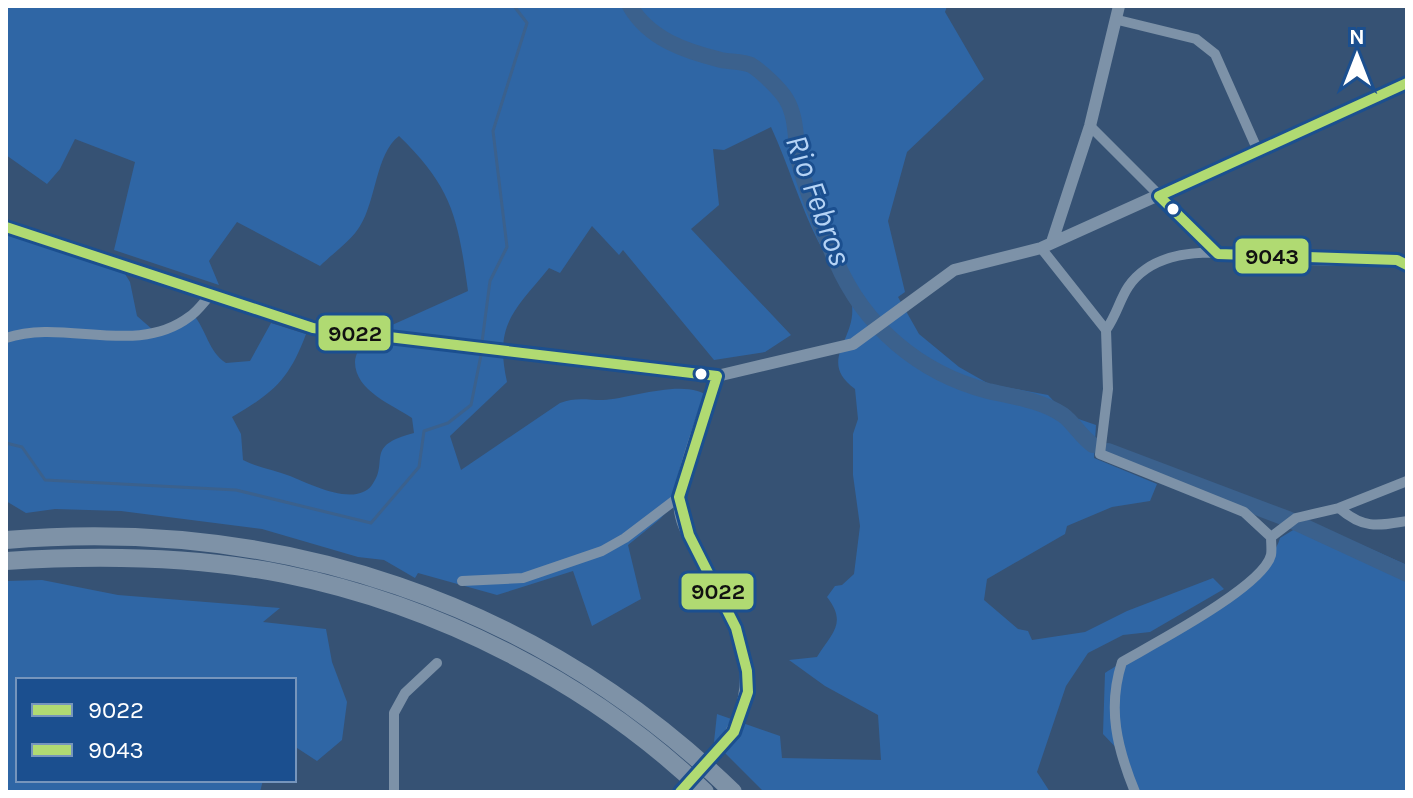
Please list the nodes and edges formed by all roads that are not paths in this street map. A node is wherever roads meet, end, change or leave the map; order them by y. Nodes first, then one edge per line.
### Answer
1 (1119, 6) edge
2 (1118, 20) junction
3 (1407, 83) edge
4 (1090, 126) junction
5 (1258, 151) junction
6 (1159, 196) junction
7 (6, 227) edge
8 (1046, 245) junction
9 (1218, 254) junction
10 (1407, 265) edge
11 (211, 294) junction
12 (1106, 330) junction
13 (6, 338) edge
14 (717, 376) junction
15 (1407, 481) edge
16 (679, 497) junction
17 (1339, 508) junction
18 (1407, 521) edge
19 (1271, 537) junction
20 (6, 540) edge
21 (6, 561) edge
22 (462, 581) dead end
23 (437, 663) dead end
24 (718, 752) tunnel mouth
25 (394, 792) edge
26 (705, 792) edge
27 (733, 792) edge
28 (1135, 792) edge

1 - 2 street
2 - 4 street
2 - 5 street
3 - 5 street
4 - 6 street
4 - 8 street
5 - 6 street
6 - 8 street
6 - 9 street
7 - 11 street
8 - 12 street
8 - 14 street
9 - 10 street
9 - 12 street
11 - 13 street
11 - 14 street
12 - 19 street
14 - 16 street
15 - 17 street
16 - 22 street
16 - 24 street
17 - 18 street
17 - 19 street
19 - 28 street
20 - 27 highway
21 - 26 highway
23 - 25 street

